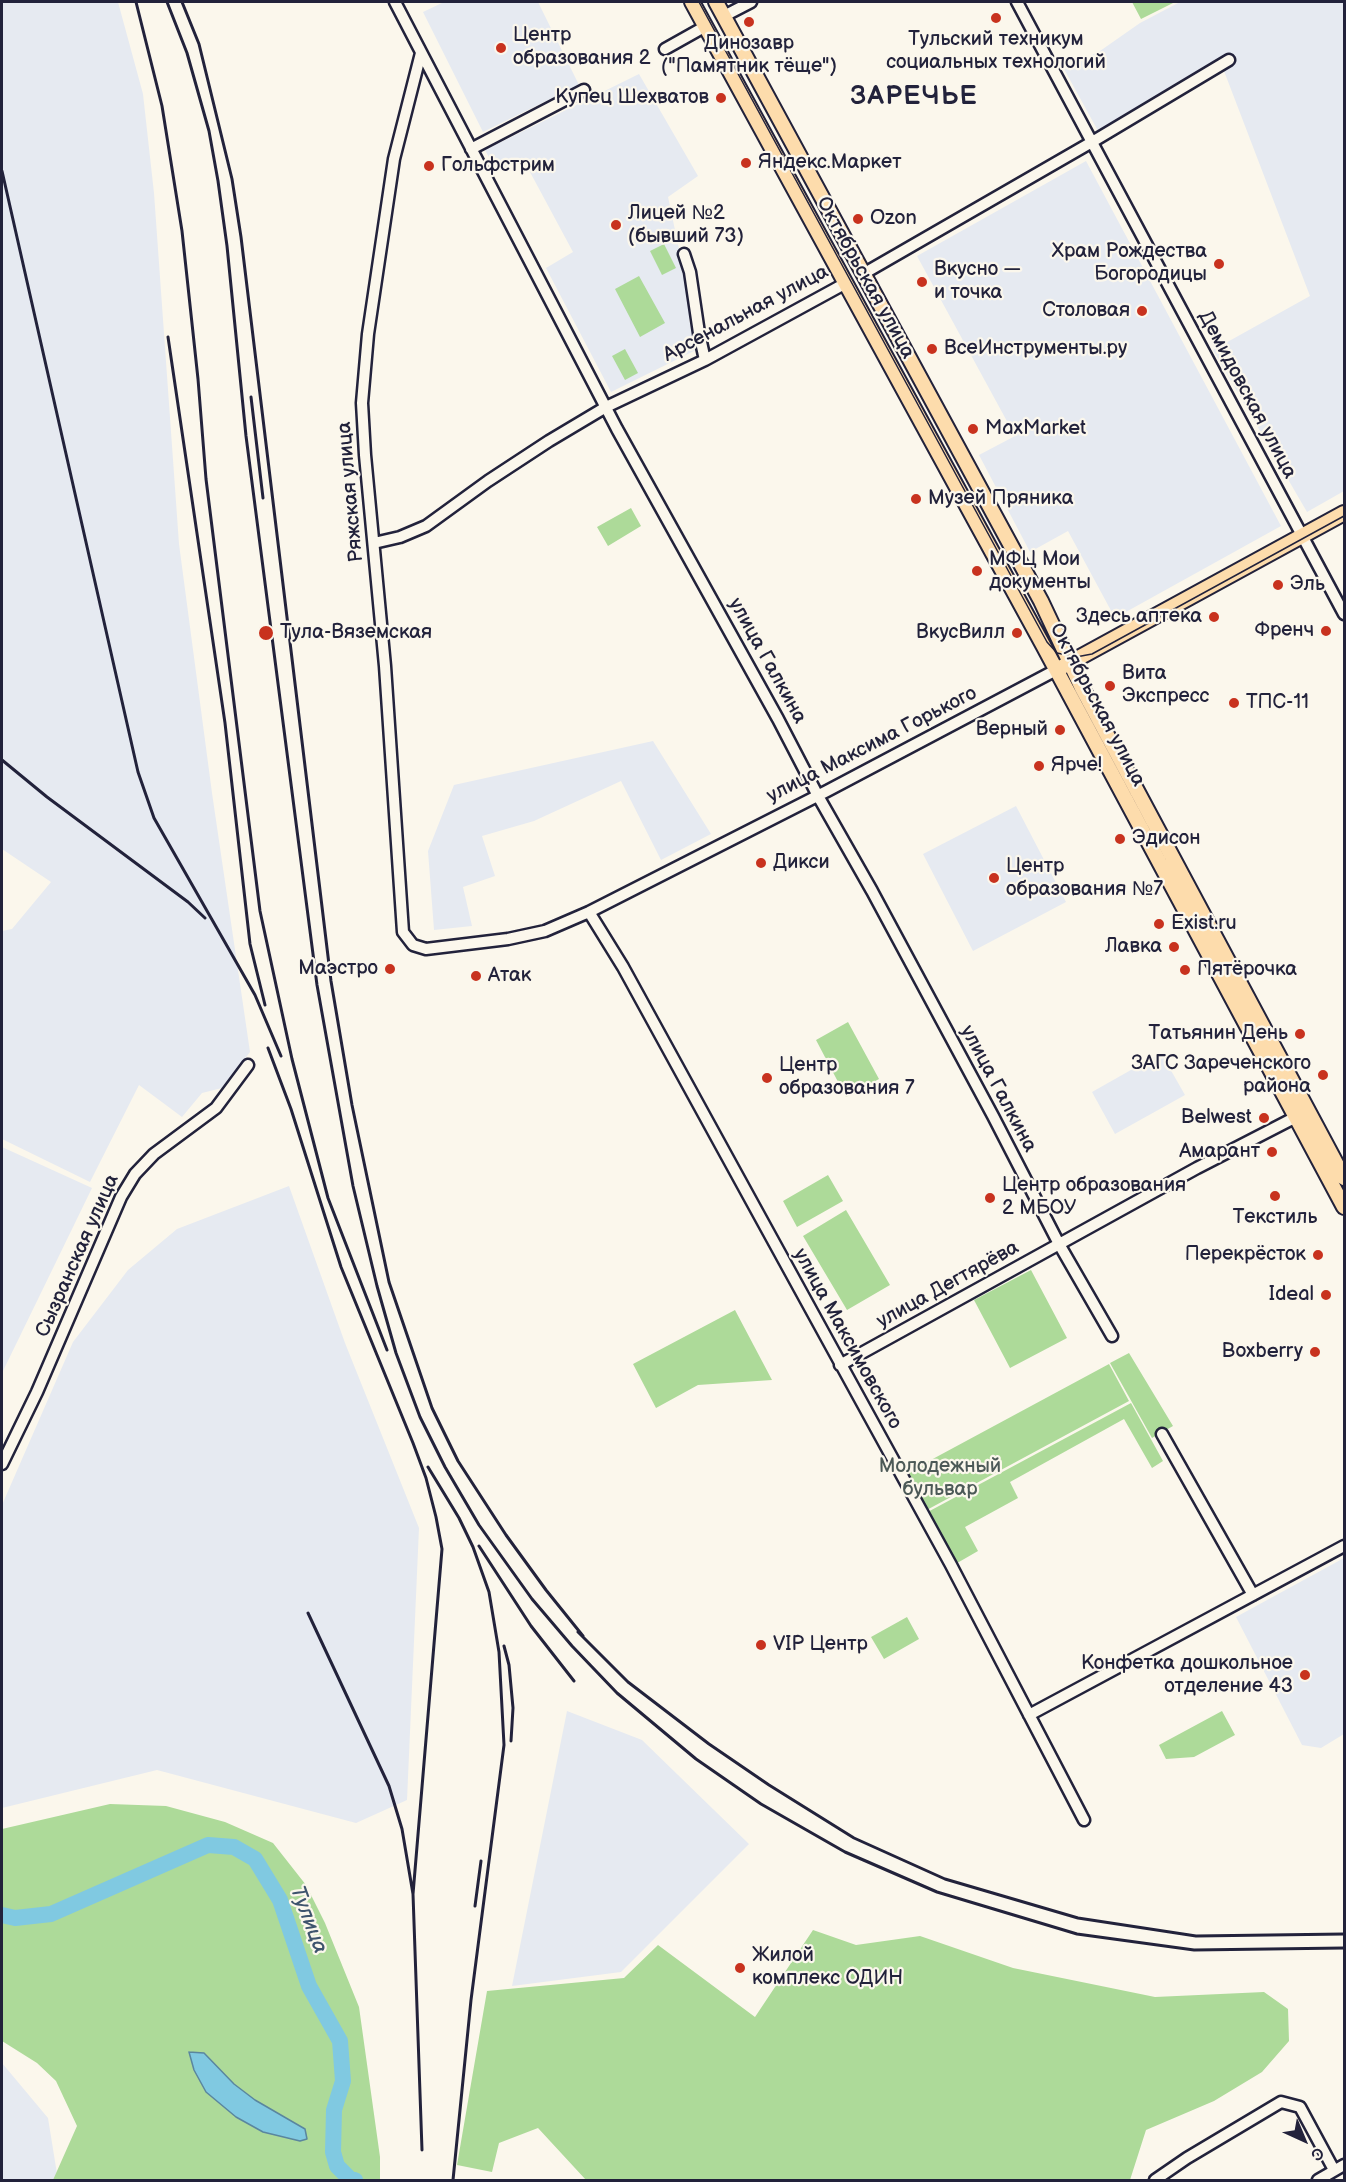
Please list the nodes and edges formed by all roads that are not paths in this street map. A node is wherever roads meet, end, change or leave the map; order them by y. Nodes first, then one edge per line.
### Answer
1 (395, 2) edge
2 (692, 2) edge
3 (716, 2) edge
4 (751, 2) edge
5 (1017, 2) edge
6 (724, 16) junction
7 (706, 26) junction
8 (665, 49) dead end
9 (421, 53) junction
10 (1229, 60) dead end
11 (584, 90) dead end
12 (1092, 142) junction
13 (471, 149) junction
14 (684, 254) dead end
15 (863, 274) junction
16 (846, 283) junction
17 (705, 360) junction
18 (606, 407) junction
19 (1344, 513) edge
20 (1303, 536) junction
21 (374, 543) junction
22 (1344, 614) edge
23 (1070, 663) junction
24 (1056, 670) junction
25 (818, 796) junction
26 (589, 912) junction
27 (403, 932) joint
28 (248, 1065) dead end
29 (1296, 1117) junction
30 (1344, 1178) edge
31 (1344, 1207) edge
32 (1059, 1244) junction
33 (1112, 1336) dead end
34 (840, 1365) junction
35 (1162, 1434) dead end
36 (2, 1464) edge
37 (1344, 1546) edge
38 (1253, 1595) junction
39 (1029, 1715) junction
40 (1084, 1820) dead end
41 (1344, 2165) edge
42 (1334, 2170) junction
43 (1155, 2181) edge
44 (1318, 2181) edge

1 - 9 street, улица Галкина
2 - 7 main road, Октябрьская улица
3 - 6 main road, Октябрьская улица
4 - 6 street
5 - 12 street, Демидовская улица
6 - 7 main road
6 - 15 main road, Октябрьская улица
7 - 8 street
7 - 16 main road, Октябрьская улица
9 - 13 street, улица Галкина
9 - 21 street, Ряжская улица
10 - 12 street, Арсенальная улица
11 - 13 street
12 - 15 street, Арсенальная улица
12 - 20 street, Демидовская улица
13 - 18 street, улица Галкина
14 - 17 street
15 - 16 main road, Арсенальная улица
15 - 23 main road, Октябрьская улица
16 - 17 street, Арсенальная улица
16 - 24 main road, Октябрьская улица
17 - 18 street, Арсенальная улица
18 - 21 street, Арсенальная улица
18 - 25 street, улица Галкина
19 - 20 main road, улица Максима Горького
20 - 22 street, Демидовская улица
20 - 23 main road, улица Максима Горького
21 - 27 street, Ряжская улица
23 - 24 main road, улица Максима Горького
23 - 30 main road, Октябрьская улица
24 - 25 street, улица Максима Горького
24 - 29 main road, Октябрьская улица
25 - 26 street, улица Максима Горького
25 - 32 street, улица Галкина
26 - 27 street, улица Максима Горького
26 - 34 street, улица Максимовского
28 - 36 street, Сызранская улица
29 - 31 main road, Октябрьская улица
29 - 32 street, улица Дегтярёва
32 - 33 street, улица Галкина
32 - 34 street, улица Дегтярёва
34 - 39 street, улица Максимовского
35 - 38 street
37 - 38 street
38 - 39 street
39 - 40 street, улица Максимовского
41 - 42 street
42 - 43 street
42 - 44 street

